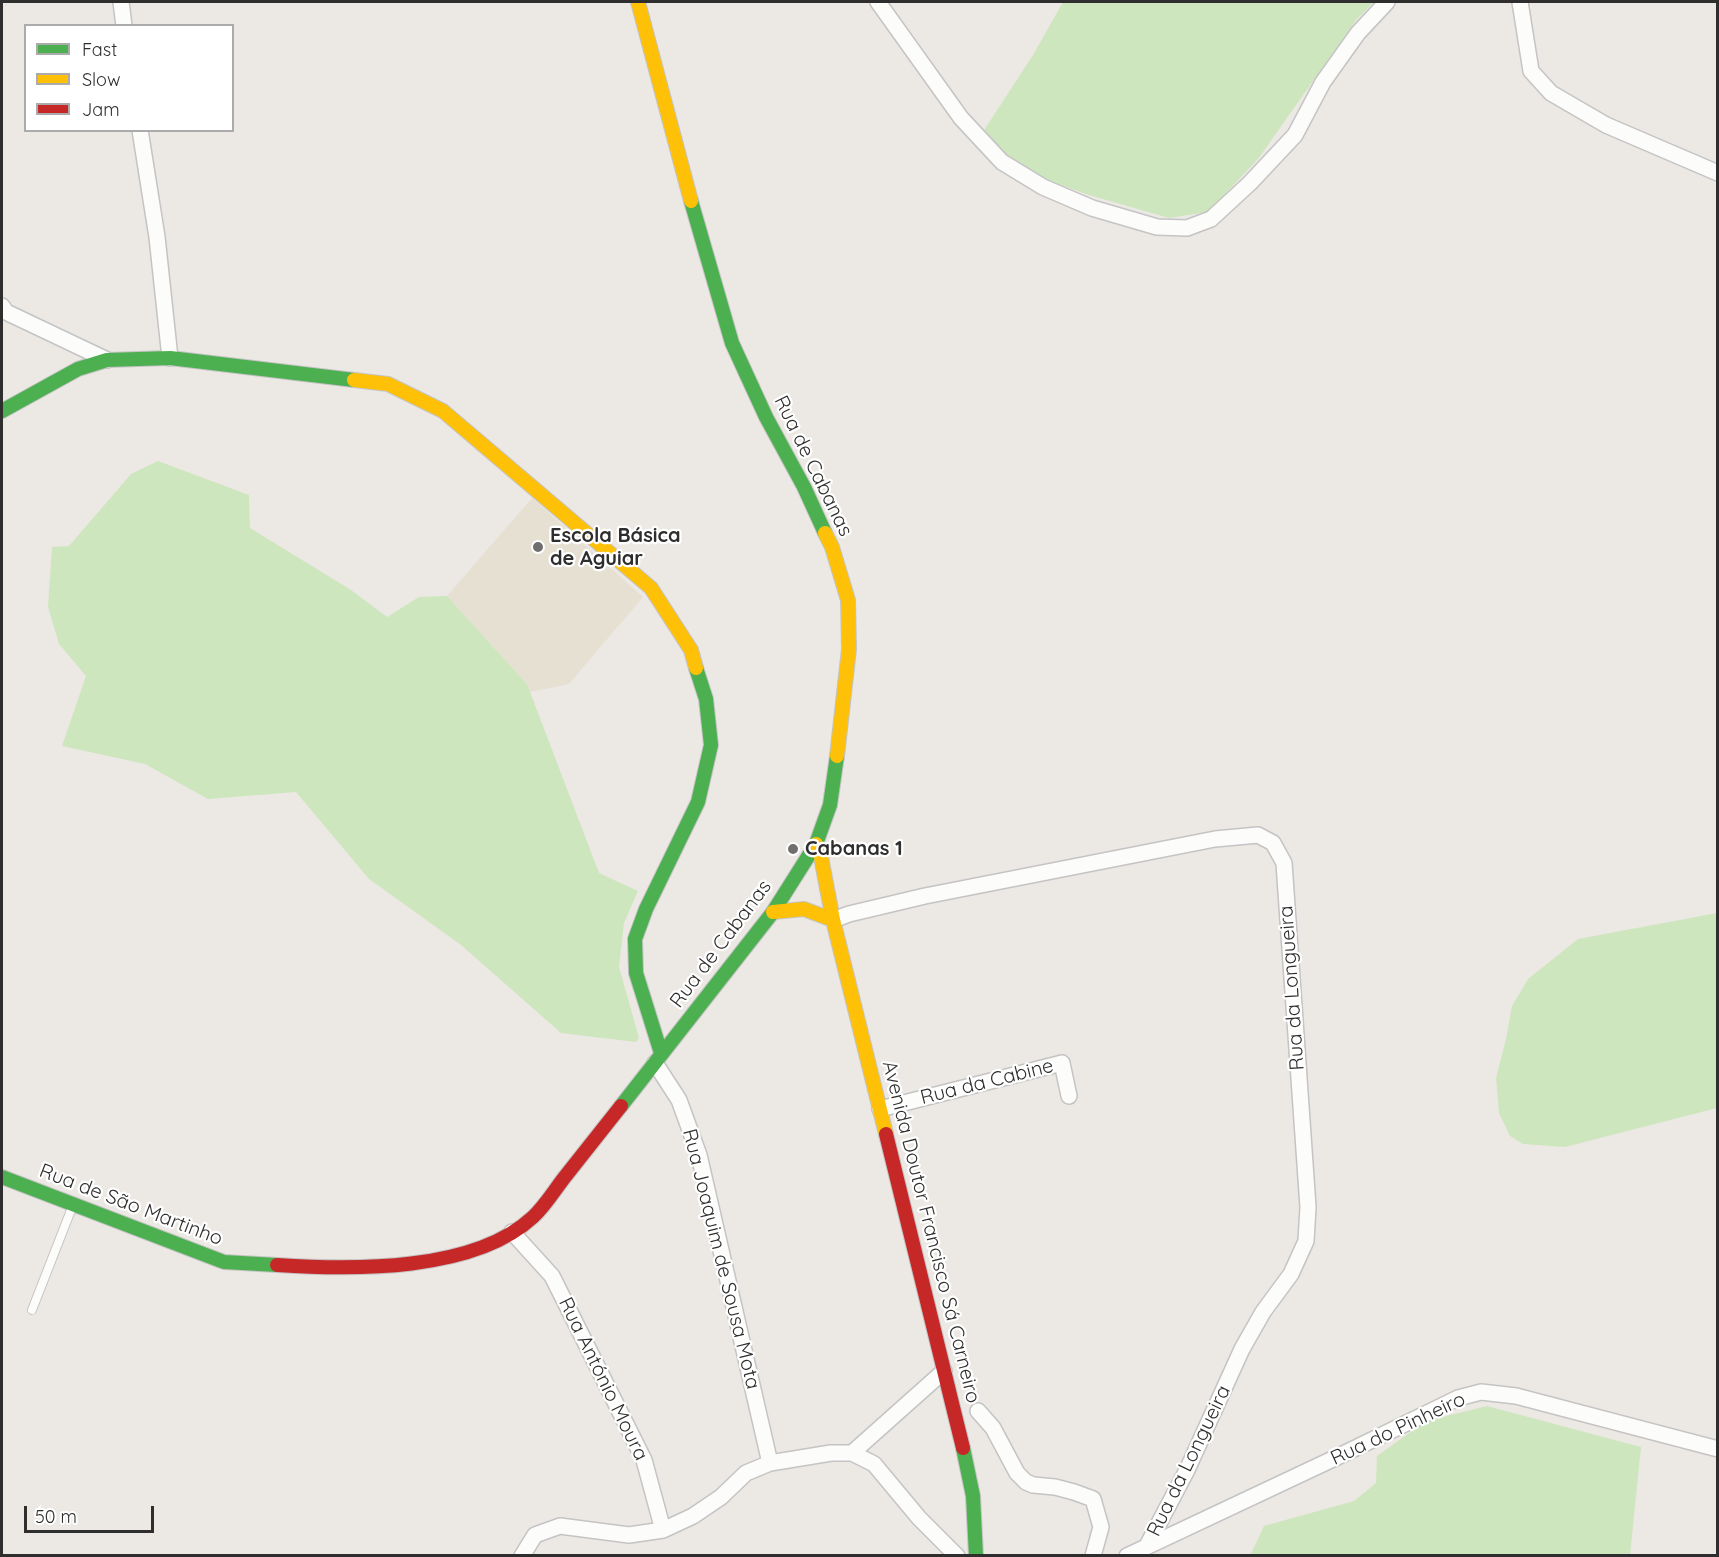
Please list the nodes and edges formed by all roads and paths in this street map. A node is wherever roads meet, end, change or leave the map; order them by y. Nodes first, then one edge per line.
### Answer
1 (121, 2) edge
2 (638, 2) edge
3 (878, 2) edge
4 (1387, 2) edge
5 (1520, 2) edge
6 (124, 24) edge
7 (140, 132) edge
8 (1718, 172) edge
9 (2, 306) edge
10 (170, 358) junction
11 (107, 360) junction
12 (2, 411) edge
13 (816, 843) junction
14 (773, 912) junction
15 (833, 920) junction
16 (658, 1058) junction
17 (1069, 1096) dead end
18 (880, 1109) junction
19 (2, 1177) edge
20 (74, 1203) junction
21 (512, 1232) junction
22 (32, 1310) dead end
23 (944, 1371) junction
24 (978, 1411) dead end
25 (1718, 1449) edge
26 (852, 1453) junction
27 (770, 1463) junction
28 (663, 1530) junction
29 (1147, 1546) junction
30 (522, 1556) edge
31 (957, 1556) edge
32 (976, 1556) edge
33 (1093, 1556) edge
34 (1126, 1556) edge

1 - 6 street
2 - 13 street, Rua de Cabanas
3 - 4 street
5 - 8 street
7 - 10 street
9 - 11 street
10 - 11 street
10 - 16 street
11 - 12 street
13 - 14 street, Rua de Cabanas
13 - 15 street, Avenida Doutor Francisco Sá Carneiro
14 - 15 street
14 - 16 street, Rua de Cabanas
15 - 18 street, Avenida Doutor Francisco Sá Carneiro
15 - 29 street, Rua da Longueira
16 - 21 street, Rua de São Martinho
16 - 27 street, Rua Joaquim de Sousa Mota
17 - 18 street, Rua da Cabine
18 - 23 street, Avenida Doutor Francisco Sá Carneiro
19 - 20 street, Rua de São Martinho
20 - 21 street, Rua de São Martinho
20 - 22 lane
21 - 28 street, Rua António Moura
23 - 26 street
23 - 32 street, Avenida Doutor Francisco Sá Carneiro
24 - 33 street
25 - 29 street, Rua do Pinheiro
26 - 27 street
26 - 31 street
27 - 28 street
28 - 30 street
29 - 34 street, Rua do Pinheiro

